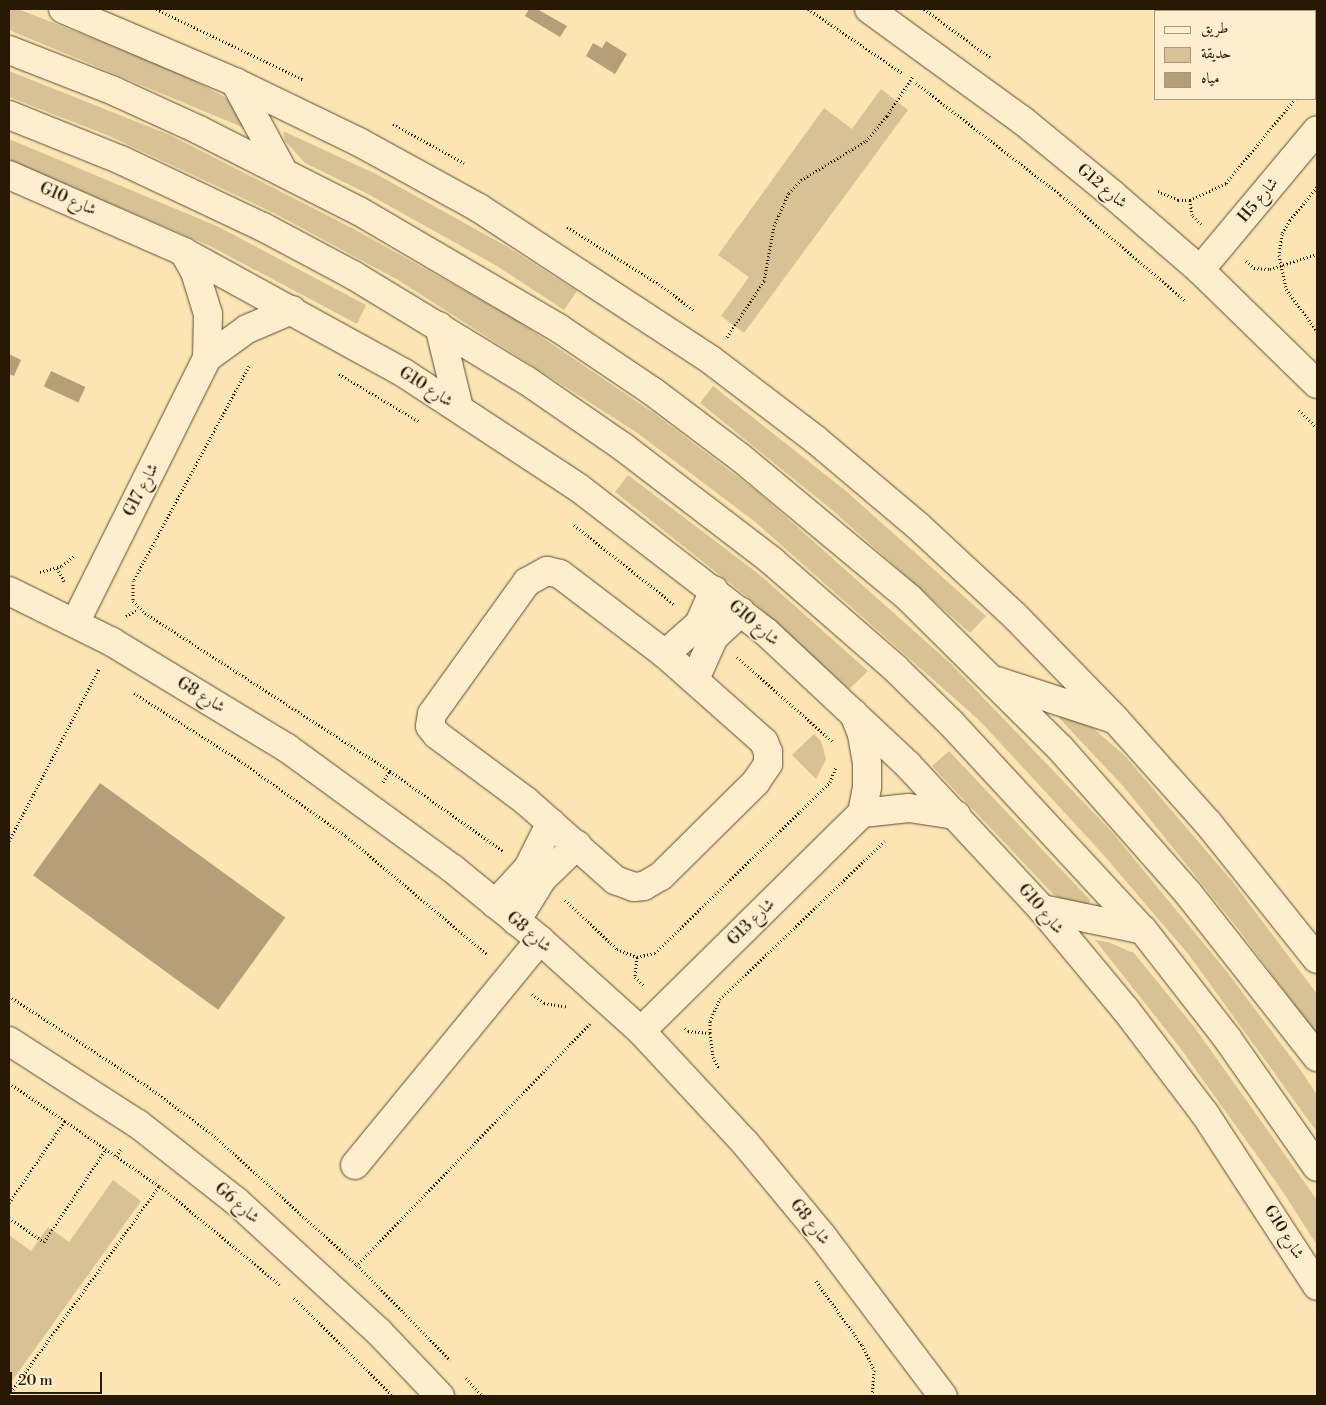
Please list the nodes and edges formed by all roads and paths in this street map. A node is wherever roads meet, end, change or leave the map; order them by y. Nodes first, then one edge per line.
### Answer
1 (63, 9) edge
2 (808, 9) edge
3 (869, 9) edge
4 (9, 50) edge
5 (929, 50) junction
6 (911, 79) junction
7 (235, 82) junction
8 (1294, 100) edge
9 (9, 115) edge
10 (1317, 130) edge
11 (283, 171) junction
12 (9, 175) edge
13 (1317, 187) edge
14 (1223, 242) junction
15 (184, 252) junction
16 (1317, 254) edge
17 (1280, 266) junction
18 (1200, 270) junction
19 (1187, 302) dead end
20 (292, 310) junction
21 (439, 326) junction
22 (1317, 331) edge
23 (207, 358) junction
24 (255, 358) dead end
25 (711, 360) junction
26 (331, 369) dead end
27 (1317, 384) edge
28 (459, 408) junction
29 (1297, 408) dead end
30 (423, 424) dead end
31 (1317, 428) edge
32 (579, 488) junction
33 (78, 548) dead end
34 (34, 573) dead end
35 (714, 590) junction
36 (9, 591) edge
37 (741, 612) junction
38 (75, 623) junction
39 (706, 631) junction
40 (112, 642) junction
41 (665, 654) junction
42 (98, 670) junction
43 (106, 675) dead end
44 (695, 679) junction
45 (994, 680) junction
46 (131, 691) dead end
47 (852, 709) junction
48 (1115, 719) junction
49 (838, 746) dead end
50 (837, 756) dead end
51 (390, 771) junction
52 (367, 804) junction
53 (862, 813) junction
54 (956, 815) junction
55 (551, 822) junction
56 (889, 838) dead end
57 (9, 841) edge
58 (578, 845) junction
59 (535, 874) junction
60 (495, 904) junction
61 (1042, 909) junction
62 (516, 921) junction
63 (1143, 930) junction
64 (540, 940) junction
65 (1317, 960) edge
66 (511, 976) junction
67 (665, 1007) junction
68 (572, 1008) dead end
69 (585, 1017) dead end
70 (592, 1022) junction
71 (598, 1029) dead end
72 (641, 1031) junction
73 (9, 1041) edge
74 (1317, 1057) edge
75 (9, 1083) edge
76 (65, 1121) junction
77 (138, 1124) junction
78 (106, 1149) junction
79 (116, 1156) junction
80 (354, 1164) dead end
81 (1317, 1168) edge
82 (159, 1186) junction
83 (9, 1203) edge
84 (9, 1218) edge
85 (811, 1275) dead end
86 (1317, 1286) edge
87 (333, 1289) junction
88 (9, 1395) edge
89 (393, 1396) edge
90 (440, 1396) edge
91 (872, 1396) edge
92 (943, 1396) edge

1 - 7 street
2 - 6 path
3 - 5 street, G12 شارع
4 - 11 street
5 - 6 path
5 - 18 street, G12 شارع
6 - 19 path
6 - 25 path
7 - 11 street
7 - 25 street
8 - 14 path
9 - 21 street
10 - 14 street, H5 شارع
11 - 45 street
12 - 15 street, G10 شارع
13 - 17 path
14 - 17 path
14 - 18 street, H5 شارع
15 - 20 street, G10 شارع
15 - 23 street, G17 شارع
16 - 17 path
17 - 22 path
18 - 27 street, G12 شارع
20 - 23 street, G17 شارع
20 - 28 street, G10 شارع
21 - 28 street
21 - 63 street
23 - 38 street, G17 شارع
24 - 51 path
25 - 48 street
26 - 30 path
28 - 32 street, G10 شارع
29 - 31 path
32 - 35 street, G10 شارع
32 - 39 path
33 - 34 path
35 - 37 street, G10 شارع
35 - 39 street
36 - 38 street, G8 شارع
37 - 39 street
37 - 47 street, G10 شارع
38 - 40 street, G8 شارع
39 - 41 street
39 - 44 street
39 - 49 path
40 - 42 path
40 - 52 street, G8 شارع
41 - 44 street
41 - 55 street
42 - 43 path
42 - 57 path
44 - 58 street
45 - 48 street
45 - 74 street
46 - 66 path
47 - 53 street
47 - 54 street, G10 شارع
48 - 65 street
50 - 59 path
51 - 52 path
51 - 59 path
52 - 60 street, G8 شارع
53 - 54 street
53 - 67 street, G13 شارع
54 - 61 street, G10 شارع
55 - 58 street
55 - 59 street
56 - 67 path
58 - 59 street
59 - 60 street
59 - 62 street
60 - 62 street, G8 شارع
61 - 63 street
61 - 86 street, G10 شارع
62 - 64 street, G8 شارع
63 - 81 street
64 - 66 street
64 - 72 street, G8 شارع
66 - 68 path
66 - 80 street
67 - 72 street, G13 شارع
69 - 70 path
70 - 71 path
70 - 87 path
72 - 92 street, G8 شارع
73 - 77 street, G6 شارع
75 - 76 path
76 - 78 path
76 - 83 path
77 - 79 path
77 - 87 street, G6 شارع
78 - 79 path
78 - 84 path
79 - 82 path
82 - 88 path
82 - 89 path
85 - 91 path
87 - 90 street, G6 شارع

